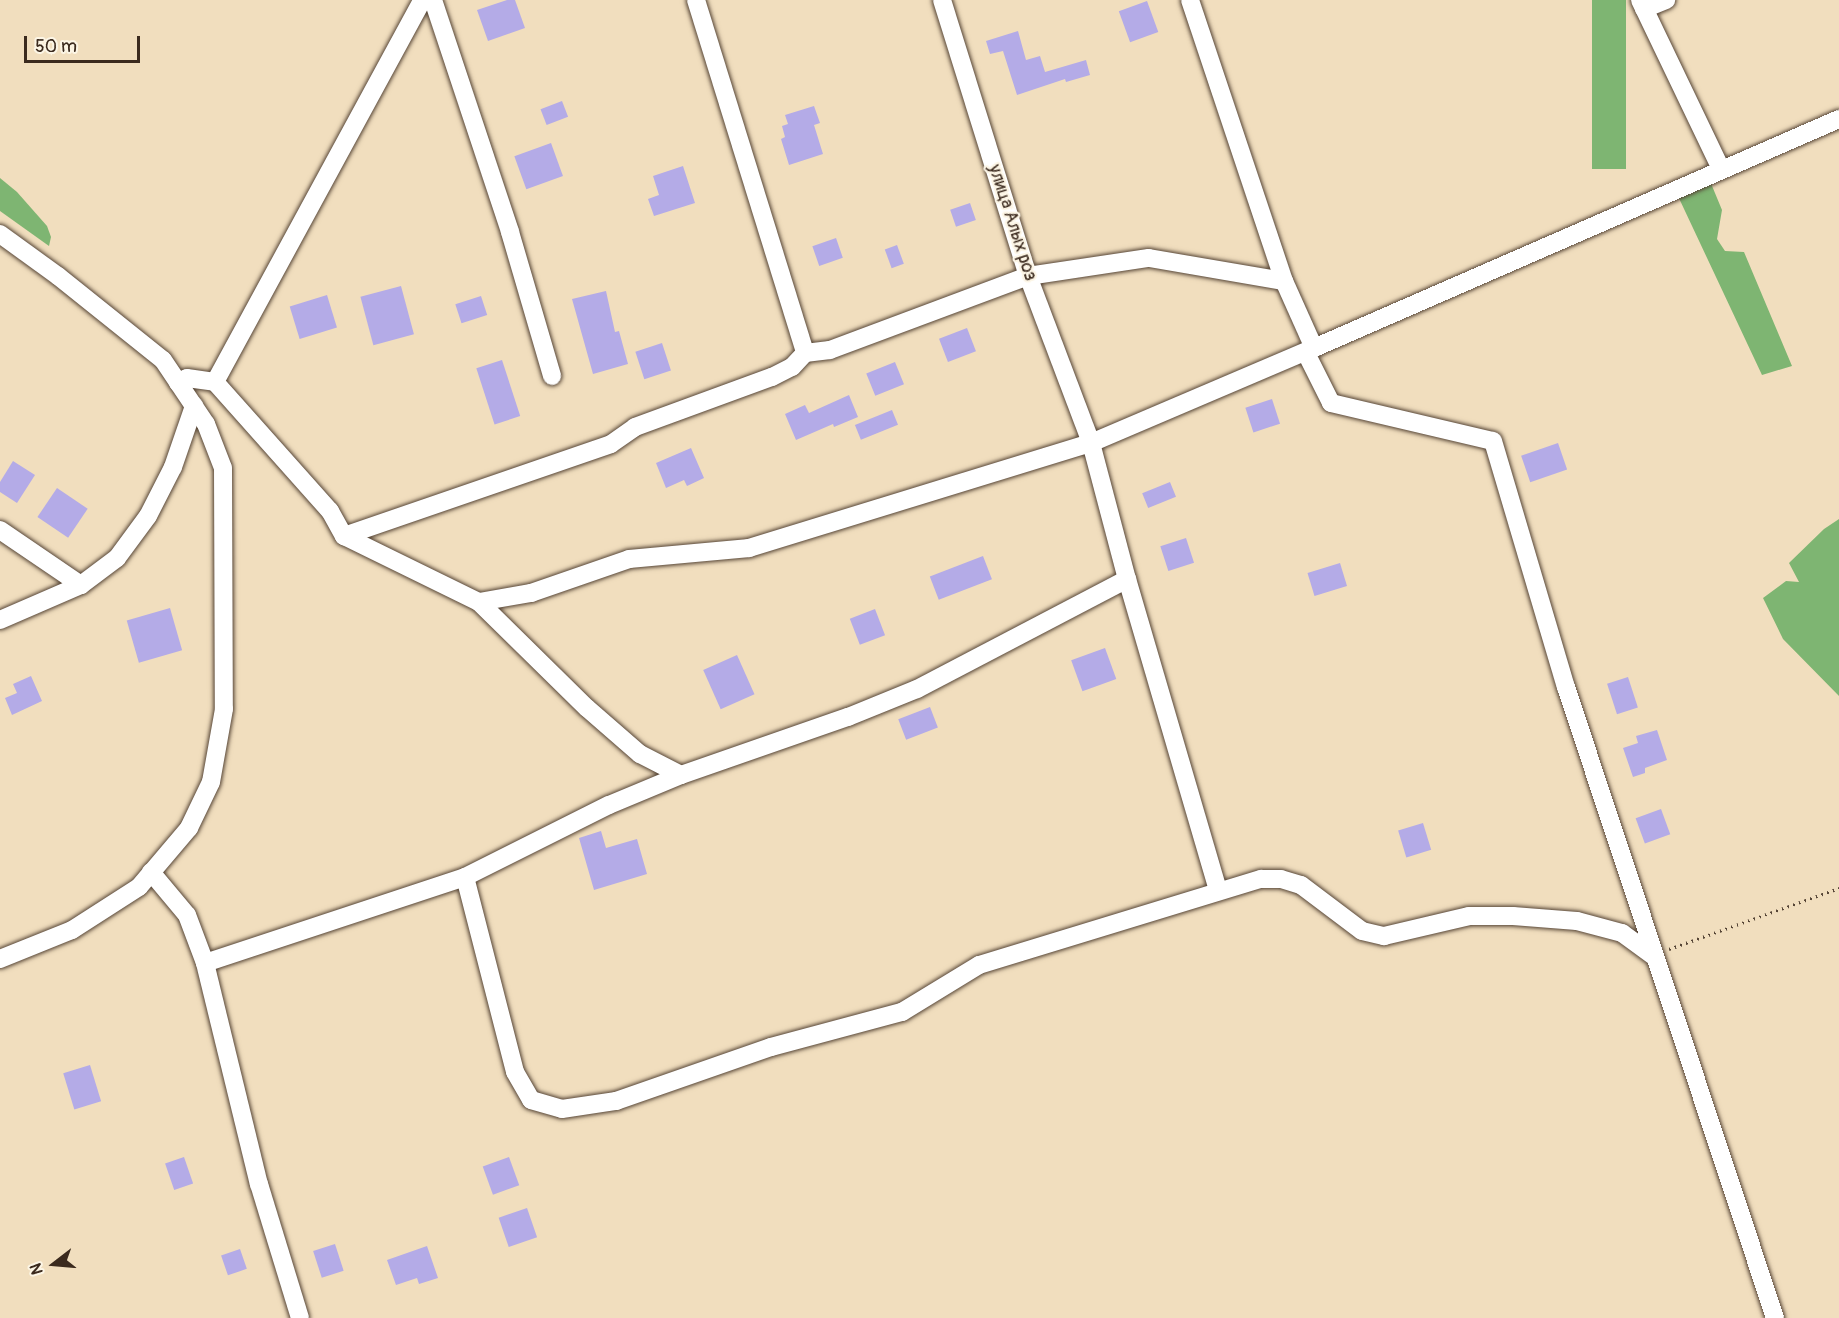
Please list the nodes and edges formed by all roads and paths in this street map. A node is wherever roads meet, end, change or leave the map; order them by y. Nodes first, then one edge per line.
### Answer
1 (422, 0) edge
2 (433, 0) edge
3 (696, 0) edge
4 (942, 0) edge
5 (1190, 0) edge
6 (1666, 0) edge
7 (1642, 4) edge
8 (1839, 119) edge
9 (1721, 169) junction
10 (0, 234) edge
11 (1028, 276) junction
12 (1284, 281) junction
13 (1310, 350) junction
14 (805, 353) junction
15 (552, 376) dead end
16 (215, 382) junction
17 (178, 383) junction
18 (194, 406) junction
19 (1091, 443) junction
20 (0, 530) edge
21 (344, 536) junction
22 (1127, 579) junction
23 (81, 585) junction
24 (479, 602) junction
25 (0, 620) edge
26 (681, 775) junction
27 (152, 872) junction
28 (465, 877) junction
29 (1839, 888) edge
30 (1218, 890) junction
31 (1655, 956) junction
32 (0, 959) edge
33 (205, 963) junction
34 (300, 1318) edge
35 (1775, 1318) edge

1 - 16 street
2 - 15 street
3 - 14 street
4 - 11 street, улица Алых роз
5 - 12 street
6 - 7 street
7 - 9 street
8 - 9 street
9 - 13 street
10 - 17 street
11 - 12 street
11 - 14 street
11 - 19 street, улица Алых роз
12 - 13 street
13 - 19 street
13 - 31 street
14 - 21 street
16 - 17 street
16 - 21 street
17 - 18 street
18 - 23 street
18 - 27 street
19 - 22 street, улица Алых роз
19 - 24 street
20 - 23 street
21 - 24 street
22 - 26 street
22 - 30 street, улица Алых роз
23 - 25 street
24 - 26 street
26 - 28 street
27 - 32 street
27 - 33 street
28 - 30 street
28 - 33 street
29 - 31 path
30 - 31 street
31 - 35 street
33 - 34 street

